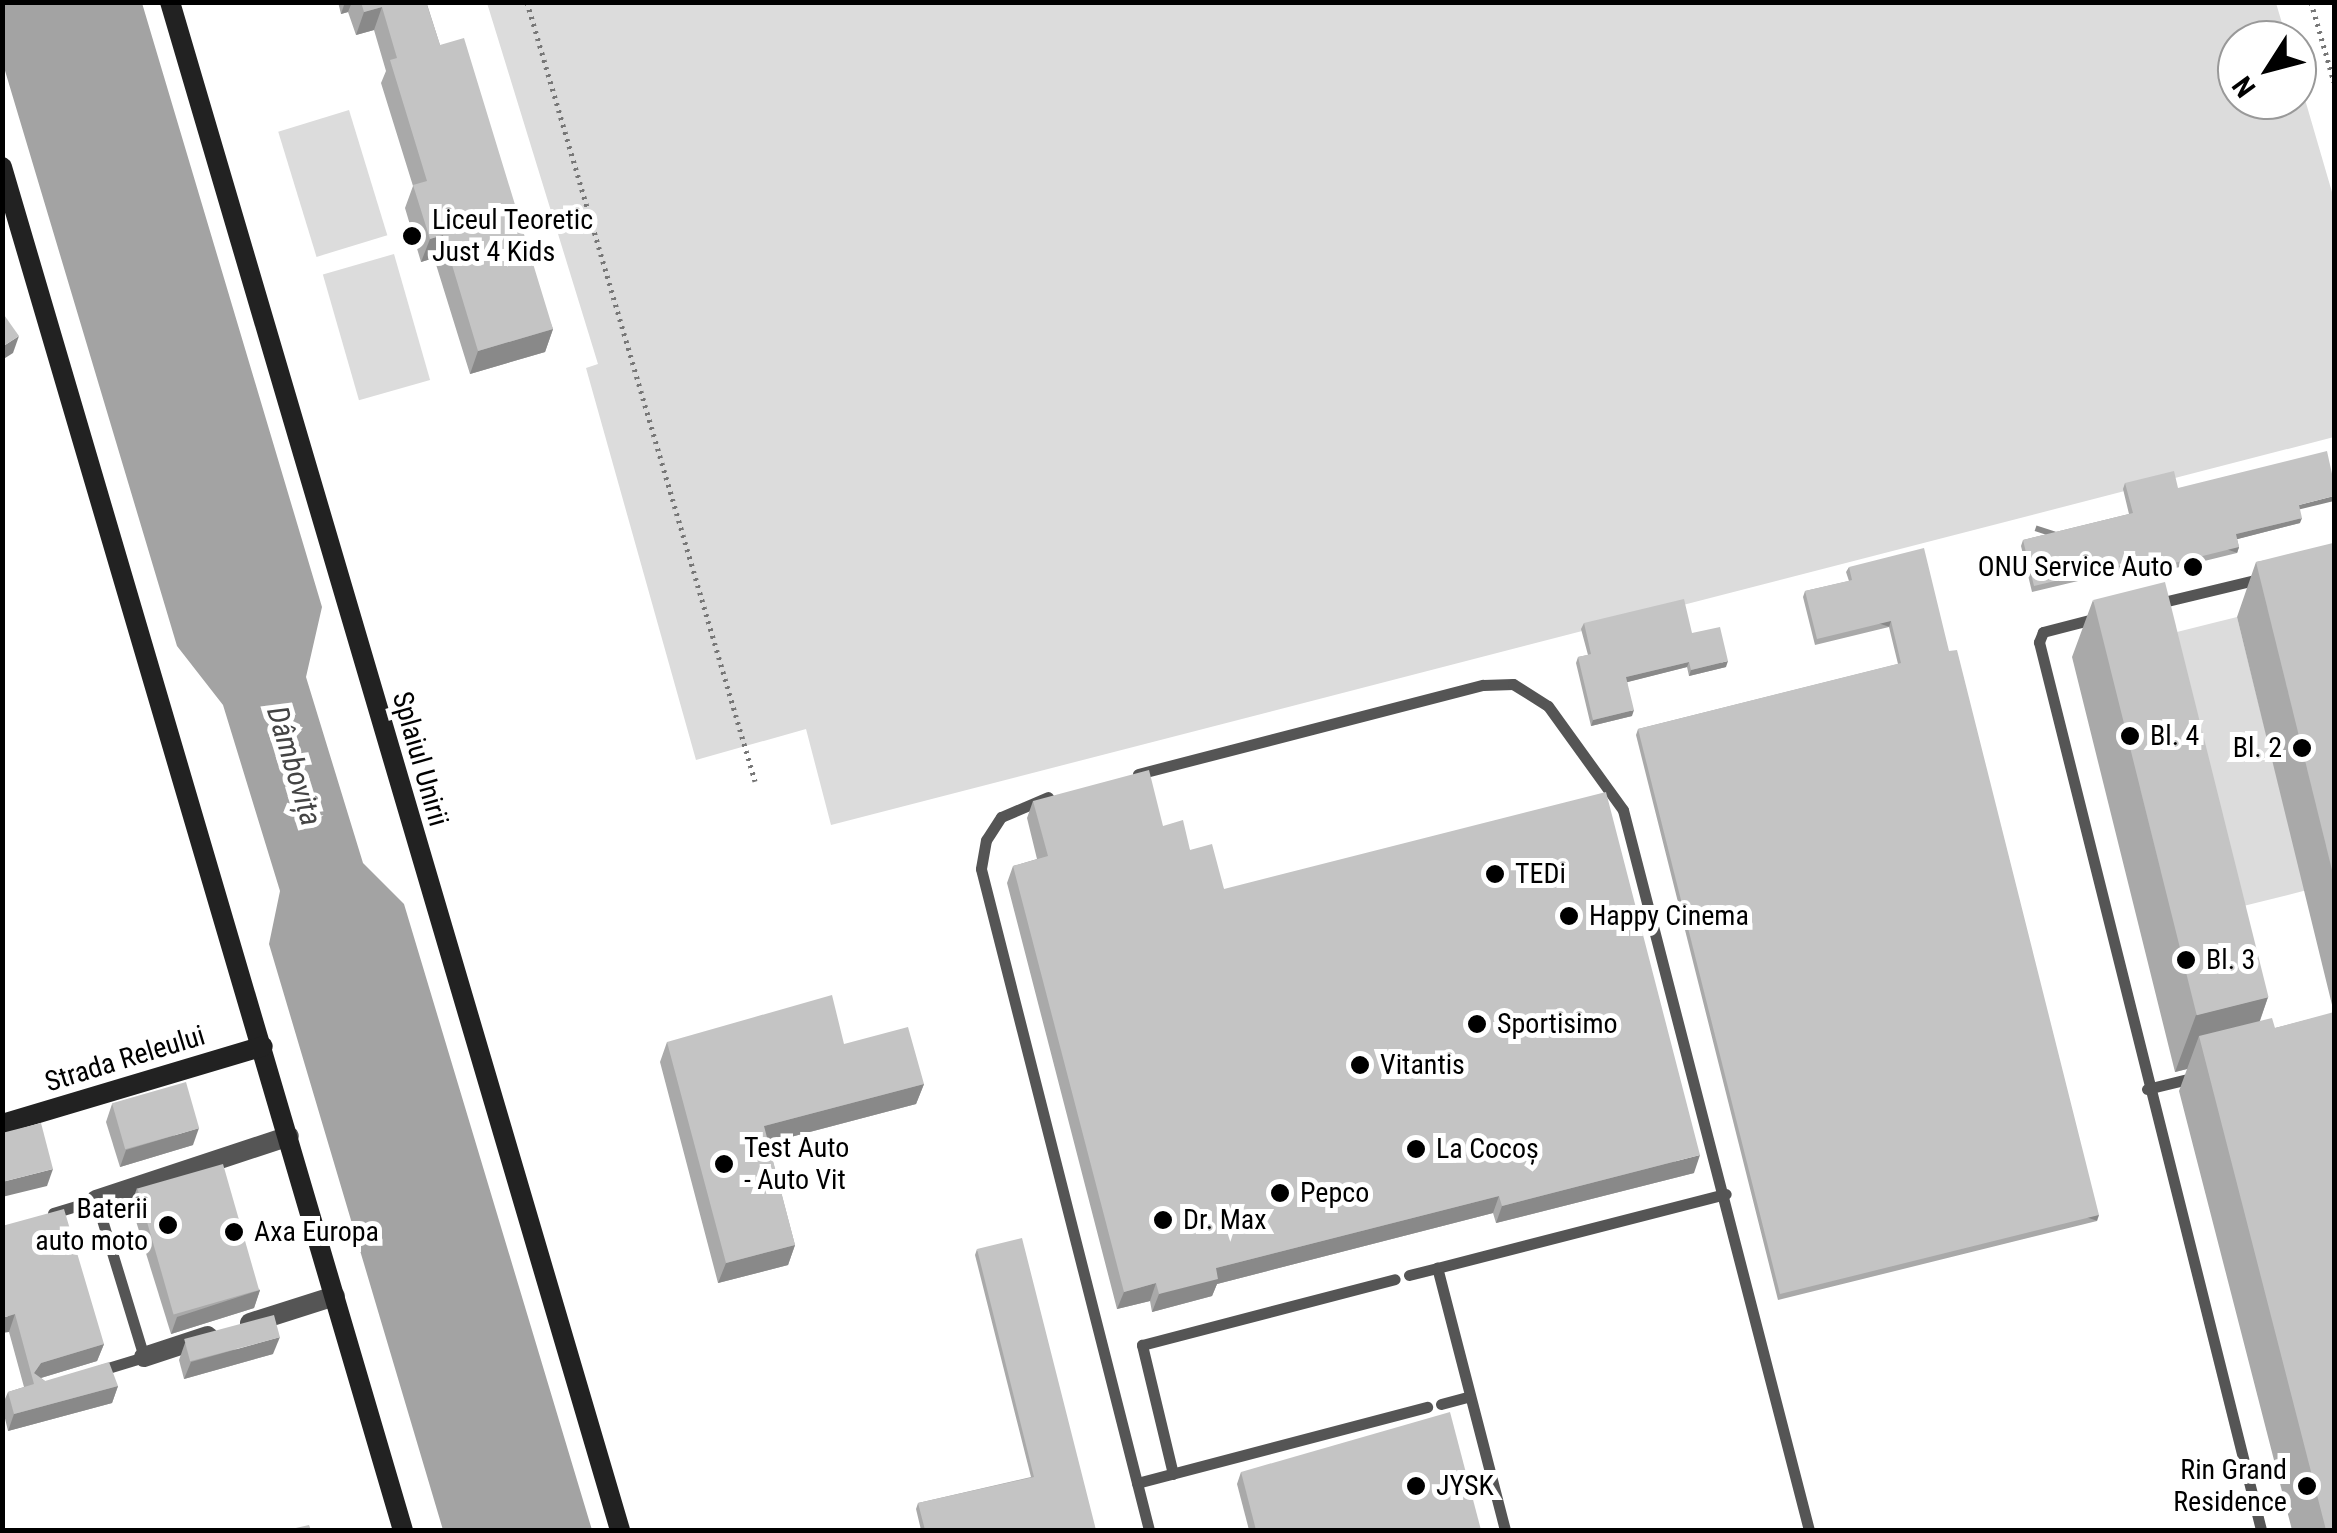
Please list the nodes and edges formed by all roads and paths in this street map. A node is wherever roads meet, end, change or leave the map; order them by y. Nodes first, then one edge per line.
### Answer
1 (170, 2) edge
2 (527, 2) edge
3 (2310, 2) edge
4 (2334, 82) edge
5 (2, 167) edge
6 (2273, 576) edge
7 (2139, 608) edge
8 (2120, 613) edge
9 (1119, 779) edge
10 (755, 782) dead end
11 (1062, 794) edge
12 (263, 1046) junction
13 (2203, 1075) edge
14 (2147, 1089) junction
15 (2, 1124) edge
16 (289, 1136) junction
17 (1726, 1194) junction
18 (96, 1200) junction
19 (40, 1216) edge
20 (1437, 1268) junction
21 (1409, 1275) dead end
22 (1395, 1278) dead end
23 (335, 1296) junction
24 (144, 1357) junction
25 (90, 1373) edge
26 (1470, 1396) junction
27 (1441, 1404) dead end
28 (1427, 1407) dead end
29 (1173, 1474) junction
30 (1136, 1483) junction
31 (403, 1530) edge
32 (620, 1530) edge
33 (1149, 1530) edge
34 (1505, 1530) edge
35 (1809, 1530) edge
36 (2260, 1530) edge

1 - 32 main road, Splaiul Unirii
2 - 10 path
3 - 4 path
5 - 12 main road
6 - 7 lane
8 - 14 lane
9 - 17 lane
11 - 30 lane
12 - 15 main road, Strada Releului
12 - 16 main road
13 - 14 lane
14 - 36 lane
16 - 18 street
16 - 23 main road
17 - 20 lane
17 - 35 lane
18 - 19 lane
18 - 24 lane
20 - 21 lane
20 - 26 lane
22 - 29 lane
23 - 24 street
23 - 31 main road
24 - 25 lane
26 - 27 lane
26 - 34 lane
28 - 29 lane
29 - 30 lane
30 - 33 lane

